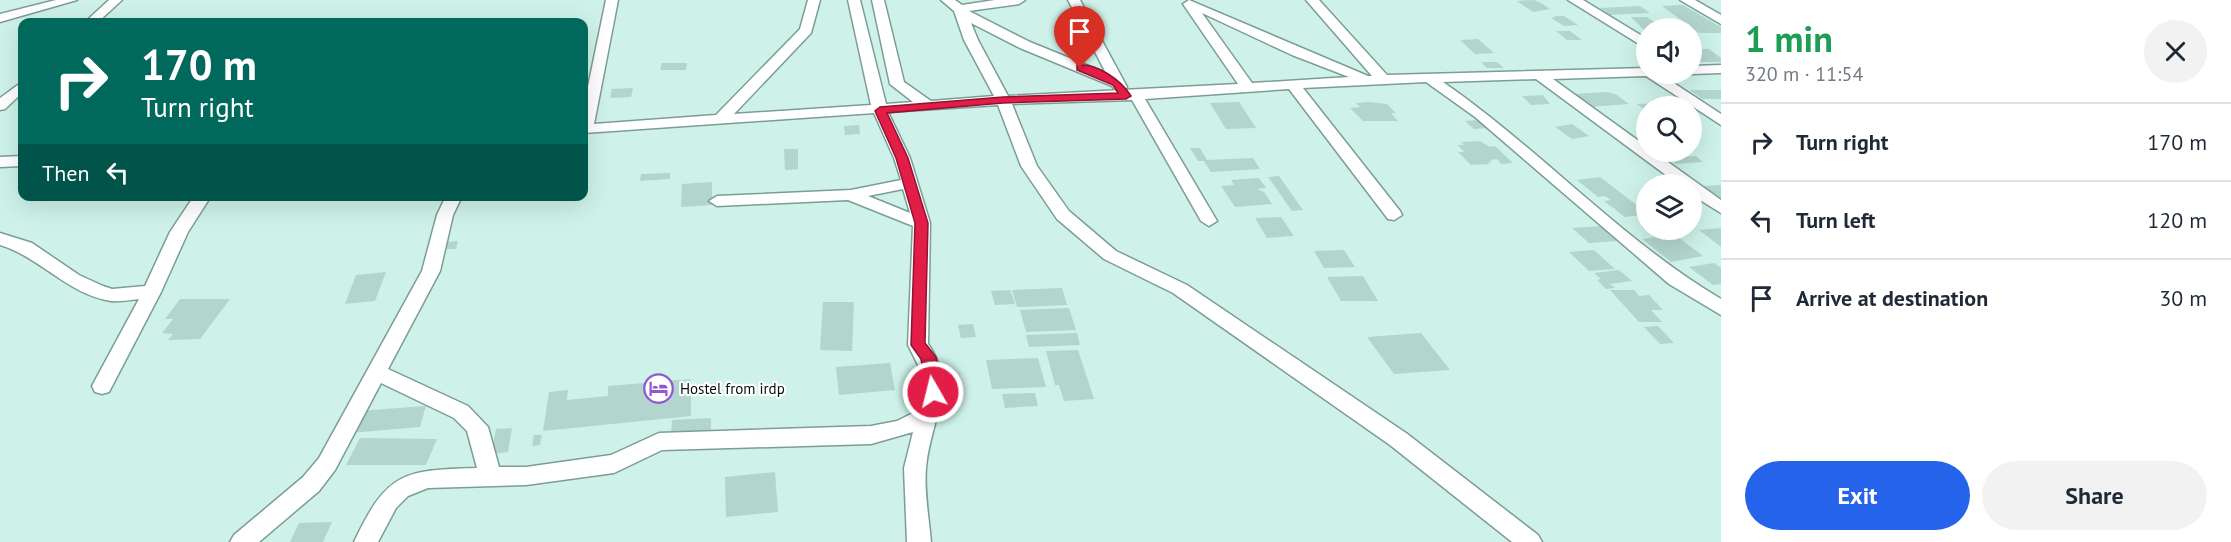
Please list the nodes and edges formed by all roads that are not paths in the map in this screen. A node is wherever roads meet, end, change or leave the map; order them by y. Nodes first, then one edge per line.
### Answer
1 (71, 0) edge
2 (116, 0) edge
3 (612, 0) edge
4 (814, 0) edge
5 (854, 0) edge
6 (878, 0) edge
7 (947, 0) edge
8 (1019, 0) edge
9 (1074, 0) edge
10 (1312, 0) edge
11 (1574, 0) edge
12 (1686, 0) edge
13 (1188, 2) edge
14 (961, 11) junction
15 (0, 18) edge
16 (96, 18) edge
17 (1721, 20) edge
18 (1636, 38) edge
19 (1721, 69) edge
20 (1702, 70) edge
21 (1636, 72) edge
22 (1538, 74) junction
23 (1378, 80) junction
24 (1432, 80) junction
25 (1117, 83) junction
26 (1667, 84) edge
27 (1293, 85) junction
28 (1248, 88) junction
29 (18, 90) edge
30 (1131, 95) junction
31 (1003, 100) junction
32 (0, 106) edge
33 (929, 106) junction
34 (880, 111) junction
35 (588, 115) edge
36 (719, 121) junction
37 (1721, 121) edge
38 (588, 129) edge
39 (18, 161) edge
40 (0, 162) edge
41 (1674, 174) edge
42 (910, 183) junction
43 (851, 195) junction
44 (1702, 195) edge
45 (199, 201) edge
46 (452, 201) edge
47 (717, 201) dead end
48 (1721, 208) edge
49 (1394, 215) dead end
50 (1209, 221) dead end
51 (922, 223) junction
52 (0, 239) edge
53 (152, 292) junction
54 (1721, 308) edge
55 (376, 372) junction
56 (102, 386) dead end
57 (928, 415) junction
58 (491, 477) junction
59 (242, 542) edge
60 (366, 542) edge
61 (919, 542) edge
62 (1530, 542) edge

1 - 15 street
2 - 16 street
3 - 35 street
4 - 36 street
5 - 34 street
6 - 33 street
7 - 14 street
8 - 14 street
9 - 25 street
10 - 23 street
11 - 18 street
12 - 17 street
13 - 23 street
13 - 28 street
14 - 25 street
14 - 31 street
19 - 20 street
21 - 22 street
22 - 24 street
22 - 41 street
23 - 24 street
23 - 27 street
24 - 54 street
25 - 30 street
26 - 37 street
27 - 28 street
27 - 49 street
28 - 30 street
29 - 32 street
30 - 31 street
30 - 50 street
31 - 33 street
31 - 62 street
33 - 34 street
34 - 36 street
34 - 42 street
36 - 38 street
39 - 40 street
42 - 43 street
42 - 51 street
43 - 47 street
43 - 51 street
44 - 48 street
45 - 53 street
46 - 55 street
51 - 57 street
52 - 53 street
53 - 56 street
55 - 58 street
55 - 59 street
57 - 58 street
57 - 61 street
58 - 60 street

